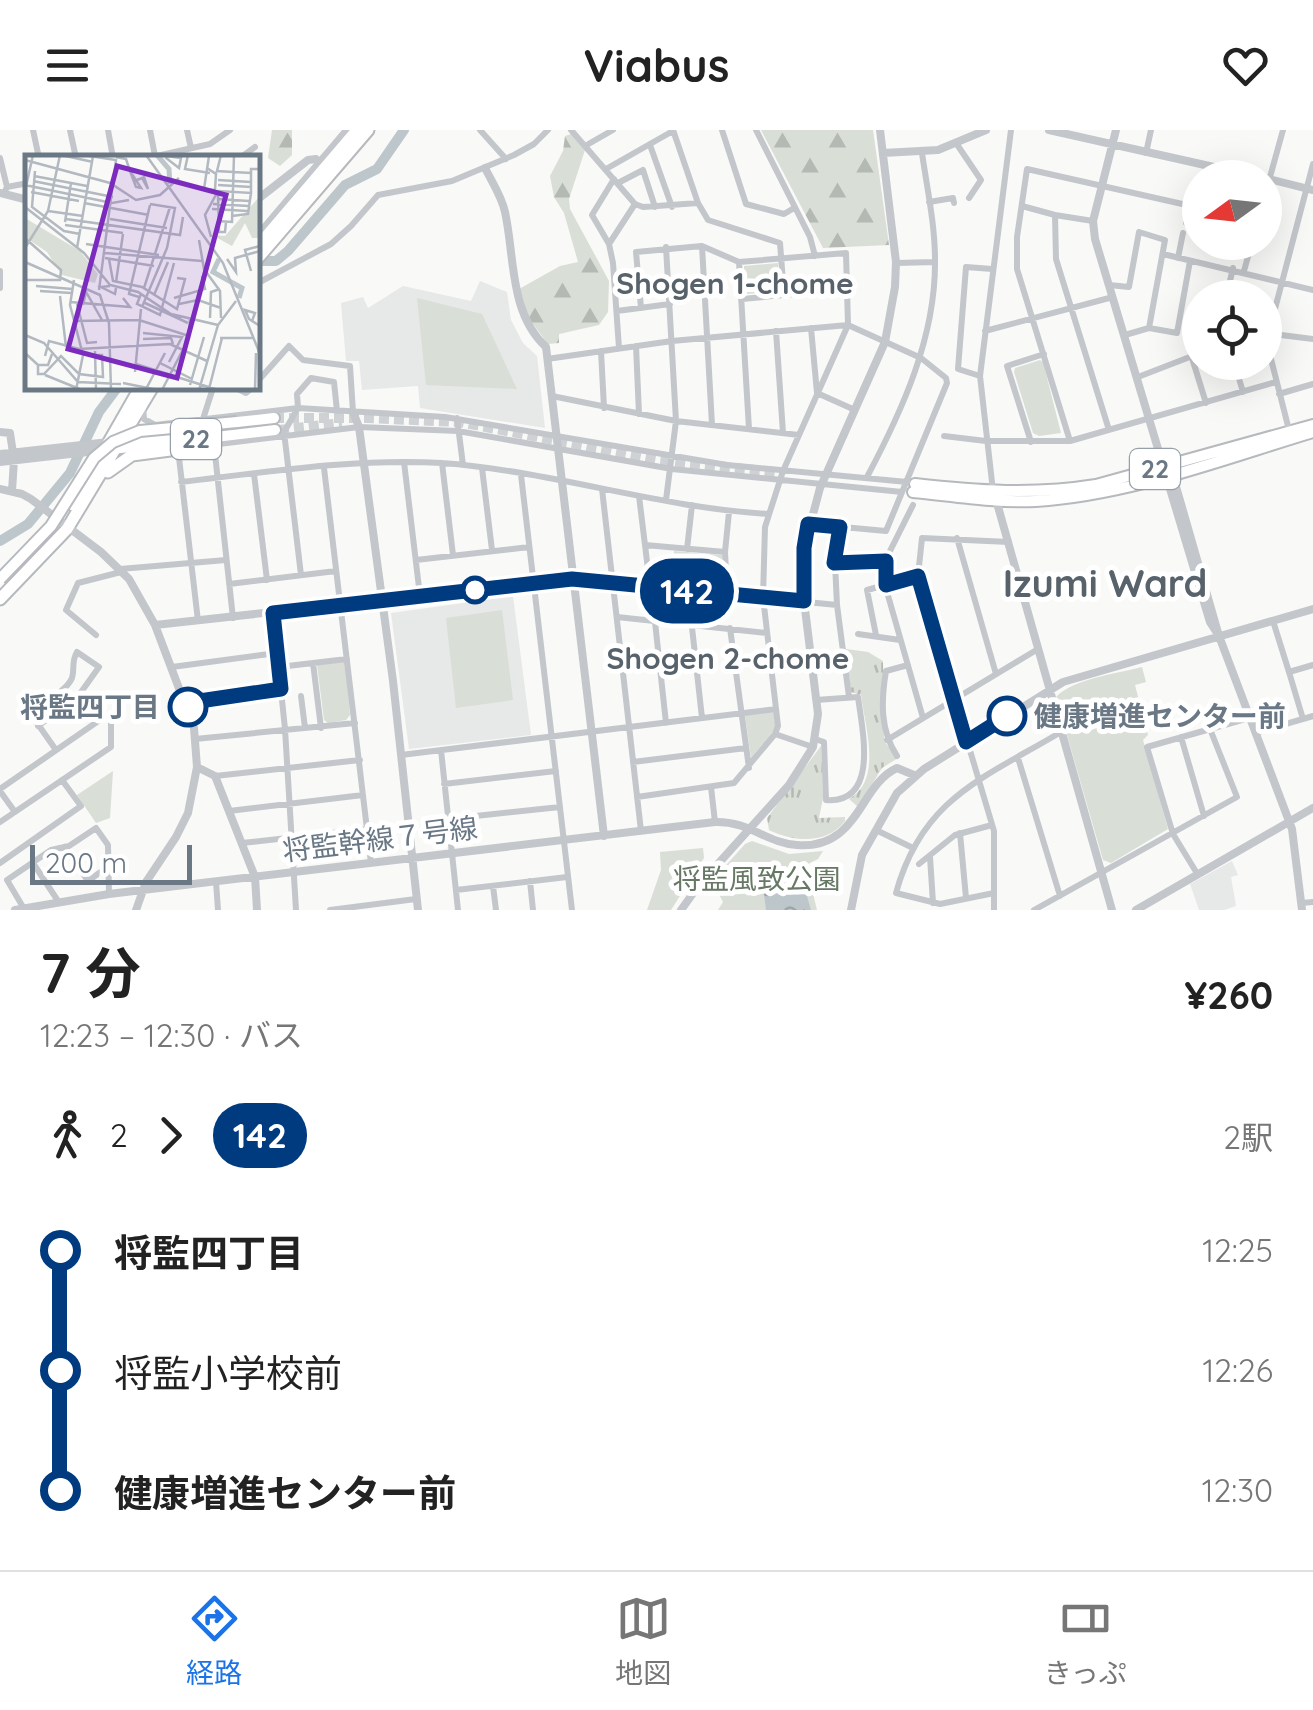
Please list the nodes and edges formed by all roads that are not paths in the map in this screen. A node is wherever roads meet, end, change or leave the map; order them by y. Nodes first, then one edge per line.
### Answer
1 (33, 130) edge
2 (70, 130) edge
3 (108, 130) edge
4 (150, 130) edge
5 (188, 130) edge
6 (346, 130) edge
7 (357, 130) edge
8 (368, 130) edge
9 (480, 130) edge
10 (548, 130) edge
11 (571, 130) edge
12 (613, 130) edge
13 (673, 130) edge
14 (722, 130) edge
15 (756, 130) edge
16 (880, 130) edge
17 (986, 130) edge
18 (1010, 130) edge
19 (1050, 130) edge
20 (1116, 130) edge
21 (1151, 130) edge
22 (1269, 130) edge
23 (227, 131) edge
24 (1061, 132) edge
25 (1283, 132) edge
26 (962, 137) edge
27 (650, 144) junction
28 (586, 146) junction
29 (1112, 146) junction
30 (255, 147) dead end
31 (191, 148) junction
32 (883, 152) junction
33 (922, 153) junction
34 (1146, 154) junction
35 (38, 155) edge
36 (75, 155) edge
37 (112, 155) edge
38 (151, 155) edge
39 (160, 155) edge
40 (244, 155) edge
41 (0, 158) edge
42 (506, 159) junction
43 (1273, 160) edge
44 (1182, 162) edge
45 (1313, 164) edge
46 (325, 167) junction
47 (485, 168) junction
48 (606, 169) junction
49 (616, 181) junction
50 (1282, 182) edge
51 (1100, 187) junction
52 (1310, 189) edge
53 (4, 191) edge
54 (260, 197) edge
55 (969, 198) dead end
56 (929, 202) junction
57 (698, 203) junction
58 (636, 204) junction
59 (954, 204) dead end
60 (1182, 205) edge
61 (1022, 206) junction
62 (655, 207) junction
63 (672, 207) junction
64 (794, 208) junction
65 (1055, 215) junction
66 (1093, 221) junction
67 (260, 232) edge
68 (1182, 239) edge
69 (260, 244) edge
70 (609, 244) junction
71 (702, 246) junction
72 (666, 247) junction
73 (1162, 254) junction
74 (260, 255) edge
75 (815, 256) junction
76 (781, 258) junction
77 (1178, 258) junction
78 (1247, 260) edge
79 (1190, 261) junction
80 (739, 262) junction
81 (935, 262) junction
82 (896, 263) junction
83 (1233, 268) junction
84 (992, 269) junction
85 (1244, 271) junction
86 (0, 272) edge
87 (1230, 280) edge
88 (1274, 280) edge
89 (1282, 280) edge
90 (260, 282) edge
91 (1282, 282) edge
92 (1109, 284) junction
93 (0, 288) edge
94 (847, 289) junction
95 (1313, 290) edge
96 (784, 295) junction
97 (1112, 297) junction
98 (742, 300) junction
99 (670, 304) junction
100 (1071, 306) junction
101 (641, 308) junction
102 (616, 311) junction
103 (1034, 318) junction
104 (848, 325) junction
105 (811, 328) junction
106 (1150, 328) junction
107 (776, 331) junction
108 (985, 332) junction
109 (744, 334) junction
110 (1125, 335) junction
111 (1282, 335) edge
112 (708, 338) junction
113 (1313, 340) edge
114 (672, 341) junction
115 (884, 342) junction
116 (636, 346) junction
117 (619, 348) junction
118 (601, 351) junction
119 (1044, 354) junction
120 (921, 358) junction
121 (548, 360) junction
122 (1182, 361) edge
123 (980, 376) junction
124 (1138, 377) junction
125 (260, 379) edge
126 (1201, 380) edge
127 (1239, 380) edge
128 (1276, 382) joint
129 (1313, 384) edge
130 (147, 390) edge
131 (212, 390) edge
132 (1243, 392) junction
133 (817, 394) junction
134 (1279, 394) junction
135 (552, 396) junction
136 (1206, 403) junction
137 (298, 408) junction
138 (604, 408) junction
139 (337, 410) junction
140 (855, 410) junction
141 (353, 412) junction
142 (639, 414) junction
143 (457, 418) junction
144 (1151, 419) junction
145 (203, 420) junction
146 (676, 421) junction
147 (712, 425) junction
148 (277, 427) junction
149 (359, 427) junction
150 (1313, 428) edge
151 (750, 429) junction
152 (1109, 430) junction
153 (458, 431) junction
154 (0, 432) edge
155 (1290, 432) junction
156 (783, 433) junction
157 (556, 434) junction
158 (799, 434) junction
159 (944, 436) dead end
160 (1070, 440) junction
161 (986, 441) junction
162 (1031, 442) junction
163 (214, 445) junction
164 (102, 448) junction
165 (558, 448) junction
166 (178, 449) junction
167 (72, 451) junction
168 (13, 457) junction
169 (0, 458) edge
170 (674, 458) junction
171 (404, 462) junction
172 (364, 463) junction
173 (442, 464) junction
174 (463, 466) junction
175 (324, 468) junction
176 (482, 468) junction
177 (672, 468) junction
178 (783, 470) junction
179 (1167, 470) junction
180 (289, 471) junction
181 (254, 474) junction
182 (826, 474) junction
183 (521, 475) junction
184 (217, 478) junction
185 (867, 478) junction
186 (562, 480) junction
187 (182, 482) junction
188 (778, 482) junction
189 (822, 484) junction
190 (909, 488) junction
191 (602, 489) junction
192 (0, 490) edge
193 (12, 491) junction
194 (86, 491) junction
195 (639, 496) junction
196 (995, 497) junction
197 (666, 500) junction
198 (692, 505) junction
199 (912, 505) dead end
200 (729, 512) junction
201 (768, 514) junction
202 (57, 521) junction
203 (808, 524) junction
204 (840, 527) junction
205 (957, 538) junction
206 (1009, 542) junction
207 (645, 545) junction
208 (529, 547) junction
209 (687, 549) junction
210 (492, 550) junction
211 (725, 552) junction
212 (453, 555) junction
213 (226, 560) junction
214 (416, 560) junction
215 (886, 561) junction
216 (190, 562) junction
217 (834, 563) junction
218 (121, 570) junction
219 (336, 571) junction
220 (0, 572) edge
221 (301, 576) junction
222 (918, 576) junction
223 (572, 579) junction
224 (0, 580) edge
225 (267, 580) junction
226 (612, 582) junction
227 (533, 583) junction
228 (229, 584) junction
229 (886, 585) junction
230 (650, 586) junction
231 (0, 589) edge
232 (688, 591) junction
233 (727, 594) junction
234 (420, 596) junction
235 (763, 597) junction
236 (0, 599) edge
237 (380, 600) junction
238 (804, 601) junction
239 (341, 605) junction
240 (837, 605) junction
241 (1313, 610) edge
242 (273, 613) junction
243 (616, 616) junction
244 (232, 618) junction
245 (198, 621) junction
246 (1273, 621) junction
247 (655, 622) junction
248 (691, 624) junction
249 (155, 625) junction
250 (730, 628) junction
251 (767, 633) junction
252 (858, 634) dead end
253 (96, 635) dead end
254 (876, 635) junction
255 (1219, 636) junction
256 (900, 640) junction
257 (1038, 648) junction
258 (277, 653) junction
259 (347, 659) junction
260 (314, 662) junction
261 (908, 665) junction
262 (1313, 665) edge
263 (172, 667) junction
264 (279, 667) junction
265 (1289, 672) junction
266 (996, 674) junction
267 (281, 689) junction
268 (1049, 689) junction
269 (79, 695) junction
270 (300, 696) dead end
271 (849, 697) junction
272 (816, 700) junction
273 (954, 700) junction
274 (186, 703) junction
275 (776, 709) junction
276 (108, 714) junction
277 (741, 714) junction
278 (1313, 716) edge
279 (702, 718) junction
280 (923, 718) junction
281 (1249, 718) junction
282 (1303, 718) junction
283 (666, 723) junction
284 (356, 724) junction
285 (38, 726) junction
286 (628, 727) junction
287 (285, 728) junction
288 (305, 728) junction
289 (322, 728) junction
290 (1210, 729) junction
291 (591, 732) junction
292 (1062, 732) junction
293 (1255, 732) junction
294 (775, 734) junction
295 (553, 736) junction
296 (1181, 737) junction
297 (195, 739) junction
298 (887, 740) junction
299 (966, 742) junction
300 (814, 743) junction
301 (746, 748) junction
302 (56, 750) junction
303 (441, 750) junction
304 (400, 755) junction
305 (897, 756) dead end
306 (1018, 758) junction
307 (360, 760) junction
308 (632, 762) junction
309 (288, 766) junction
310 (197, 767) junction
311 (748, 768) junction
312 (556, 771) junction
313 (216, 776) junction
314 (914, 776) junction
315 (62, 780) junction
316 (978, 782) junction
317 (444, 784) junction
318 (711, 787) junction
319 (0, 790) edge
320 (363, 795) junction
321 (636, 796) junction
322 (290, 804) junction
323 (560, 807) junction
324 (1313, 808) edge
325 (229, 811) junction
326 (15, 812) junction
327 (1204, 816) junction
328 (448, 819) junction
329 (1290, 821) junction
330 (0, 822) edge
331 (715, 822) junction
332 (992, 825) junction
333 (750, 828) junction
334 (367, 829) junction
335 (876, 830) junction
336 (641, 832) junction
337 (960, 834) junction
338 (1173, 834) junction
339 (604, 836) junction
340 (291, 837) junction
341 (563, 841) junction
342 (242, 843) junction
343 (64, 847) junction
344 (912, 847) junction
345 (451, 854) junction
346 (930, 857) junction
347 (412, 858) junction
348 (0, 863) edge
349 (33, 863) junction
350 (371, 863) junction
351 (919, 864) dead end
352 (108, 866) junction
353 (293, 873) junction
354 (1101, 873) junction
355 (1198, 875) junction
356 (255, 877) junction
357 (567, 877) junction
358 (530, 881) junction
359 (216, 882) junction
360 (493, 886) junction
361 (456, 890) junction
362 (143, 892) junction
363 (994, 892) junction
364 (109, 894) junction
365 (1060, 896) junction
366 (966, 898) junction
367 (416, 899) junction
368 (58, 901) junction
369 (1313, 902) edge
370 (934, 903) junction
371 (1302, 906) edge
372 (379, 907) edge
373 (19, 909) edge
374 (136, 910) edge
375 (218, 910) edge
376 (257, 910) edge
377 (296, 910) edge
378 (330, 910) edge
379 (418, 910) edge
380 (458, 910) edge
381 (496, 910) edge
382 (533, 910) edge
383 (572, 910) edge
384 (681, 910) edge
385 (851, 910) edge
386 (994, 910) edge
387 (1034, 910) edge
388 (1112, 910) edge
389 (1136, 910) edge

1 - 35 street
2 - 36 street
3 - 37 street
4 - 38 street
5 - 31 street
6 - 46 street
7 - 46 highway
8 - 46 highway
9 - 42 street
10 - 42 street
11 - 28 street
12 - 28 street
13 - 27 street
13 - 57 street
14 - 64 street
15 - 64 street
16 - 32 street
17 - 26 street
18 - 84 street
19 - 24 street
20 - 29 street
21 - 34 street
22 - 25 street
23 - 31 street
24 - 29 street
25 - 43 street
26 - 33 street
26 - 55 street
27 - 48 street
27 - 63 street
28 - 48 street
29 - 34 street
29 - 51 street
30 - 40 street
31 - 39 street
32 - 33 street
32 - 82 street
33 - 56 street
34 - 44 street
41 - 53 street
42 - 47 street
45 - 52 street
46 - 54 street
46 - 67 street
46 - 69 highway
46 - 74 highway
47 - 90 street
47 - 121 street
48 - 49 street
49 - 58 street
49 - 62 street
49 - 70 street
50 - 52 street
51 - 60 street
51 - 61 street
51 - 66 street
52 - 89 street
56 - 59 street
56 - 81 street
57 - 63 street
57 - 76 street
58 - 62 street
58 - 70 street
61 - 65 street
61 - 103 street
62 - 63 street
64 - 75 street
65 - 66 street
65 - 100 street
66 - 92 street
68 - 77 street
70 - 102 street
71 - 72 street
71 - 80 street
71 - 112 street
72 - 99 street
72 - 101 street
73 - 77 street
73 - 92 street
73 - 106 street
75 - 76 street
75 - 94 street
76 - 80 street
76 - 96 street
77 - 79 street
78 - 85 street
79 - 83 street
79 - 106 street
80 - 98 street
81 - 82 street
81 - 120 street
82 - 115 street
83 - 85 street
83 - 87 street
84 - 108 street
84 - 123 street
85 - 88 street
86 - 93 street
91 - 95 street
92 - 97 street
94 - 96 street
94 - 104 street
96 - 98 street
97 - 100 street
97 - 110 street
98 - 109 street
99 - 101 street
99 - 114 street
100 - 103 street
100 - 152 street
101 - 102 street
102 - 117 street
103 - 108 street
103 - 119 street
104 - 105 street
104 - 115 street
104 - 133 street
105 - 107 street
105 - 133 street
106 - 110 street
107 - 109 street
107 - 156 street
108 - 123 street
109 - 112 street
109 - 151 street
110 - 124 street
111 - 113 street
112 - 114 street
112 - 147 street
114 - 116 street
114 - 146 street
115 - 120 street
115 - 140 street
116 - 117 street
116 - 142 street
117 - 118 street
118 - 121 street
118 - 138 street
119 - 160 street
119 - 162 street
120 - 185 street
120 - 190 street
121 - 135 street
122 - 124 street
123 - 161 street
124 - 144 street
125 - 141 street
126 - 136 street
127 - 132 street
128 - 132 street
128 - 134 street
129 - 134 street
130 - 145 street
130 - 164 highway
131 - 145 street
132 - 136 street
133 - 140 street
133 - 158 street
134 - 155 street
135 - 138 street
135 - 157 street
136 - 144 street
137 - 139 street
137 - 139 street
137 - 145 street
137 - 148 street
138 - 142 street
139 - 141 street
140 - 182 street
141 - 143 street
141 - 149 street
142 - 146 street
143 - 153 street
143 - 157 street
144 - 152 street
144 - 179 street
146 - 147 street
146 - 170 street
147 - 151 street
148 - 149 street
148 - 163 street
148 - 164 main road, 22
148 - 180 street
148 - 224 main road, bridge
149 - 153 street
149 - 172 street
150 - 155 main road, 22
150 - 179 main road, 22
151 - 156 street
152 - 160 street
153 - 165 street
153 - 174 street
154 - 168 street
155 - 179 main road, 22
156 - 158 street
157 - 165 street
157 - 170 street
158 - 178 street
159 - 161 street
160 - 162 street
161 - 162 street
161 - 196 street
163 - 166 street
163 - 184 street
164 - 167 street
164 - 167 street
164 - 194 highway
164 - 194 street
165 - 177 street
165 - 186 street
166 - 187 street
166 - 194 highway
167 - 168 street
168 - 169 street
168 - 193 street
170 - 177 street
170 - 178 street
171 - 172 street
171 - 173 street
171 - 214 street
172 - 175 street
172 - 237 street
173 - 174 street
173 - 212 street
174 - 176 street
175 - 180 street
175 - 219 street
176 - 183 street
176 - 210 street
177 - 188 street
177 - 197 street
178 - 182 street
178 - 188 street
179 - 196 main road, 22
179 - 255 street
180 - 181 street
180 - 221 street
181 - 184 street
181 - 225 street
182 - 185 street
182 - 189 street
183 - 186 street
183 - 208 street
184 - 187 street
184 - 213 street
185 - 190 street
186 - 191 street
186 - 223 street
187 - 216 street
188 - 189 street
188 - 201 street
189 - 190 street
189 - 203 street
190 - 196 main road, 22
190 - 204 street
191 - 195 street
191 - 226 street
192 - 193 street
193 - 202 street
194 - 202 highway
195 - 197 street
195 - 207 street
196 - 206 street
197 - 198 street
198 - 200 street
198 - 209 street
199 - 215 street
200 - 201 street
200 - 211 street
201 - 235 street
202 - 218 street
202 - 220 street
202 - 231 highway
202 - 236 highway
203 - 204 street
203 - 238 street
204 - 217 street
205 - 206 street
205 - 222 street
205 - 266 street
206 - 257 street
207 - 209 street
207 - 230 street
208 - 210 street
208 - 227 street
209 - 211 street
210 - 212 street
211 - 233 street
212 - 214 street
213 - 216 street
213 - 228 street
214 - 234 street
215 - 217 street
215 - 229 street
216 - 218 street
216 - 245 street
217 - 240 street
218 - 249 street
218 - 253 street
219 - 221 street
219 - 239 street
221 - 225 street
222 - 229 street
222 - 273 street
223 - 226 street
223 - 227 street
223 - 291 street
225 - 228 street
226 - 230 street
226 - 243 street
227 - 234 street
227 - 295 street
228 - 244 street
229 - 254 street
229 - 256 street
230 - 232 street
232 - 233 street
232 - 248 street
233 - 235 street
234 - 237 street
235 - 238 street
235 - 251 street
237 - 239 street
237 - 304 street
238 - 240 street
238 - 272 street
239 - 242 street
239 - 259 street
240 - 271 street
241 - 246 street
242 - 244 street
242 - 258 street
243 - 247 street
243 - 286 street
244 - 245 street
245 - 249 street
246 - 255 street
246 - 265 street
247 - 248 street
247 - 283 street
248 - 250 street
248 - 279 street
249 - 263 street
250 - 251 street
250 - 277 street
251 - 275 street
252 - 254 street
254 - 256 street
255 - 268 street
255 - 281 street
256 - 261 street
257 - 266 street
257 - 268 street
258 - 263 street
258 - 264 street
259 - 260 street
259 - 284 street
260 - 264 street
260 - 289 street
261 - 280 street
261 - 298 street
262 - 265 street
263 - 274 street
264 - 267 street
265 - 282 street
266 - 273 street
267 - 274 street
267 - 287 street
268 - 292 street
268 - 299 street
269 - 276 street
269 - 285 street
269 - 285 street
270 - 288 street
271 - 272 street
271 - 300 street
272 - 300 street
273 - 280 street
273 - 299 street
274 - 297 street
275 - 277 street
275 - 294 street
276 - 302 street
276 - 315 street
277 - 279 street
277 - 301 street
278 - 282 street
279 - 283 street
280 - 298 street
281 - 290 street
281 - 293 street
282 - 293 street
283 - 286 street
284 - 289 street
284 - 307 street
285 - 302 street
286 - 291 street
286 - 308 street
287 - 288 street
287 - 297 street
287 - 309 street
288 - 289 street
290 - 296 street
290 - 327 street
291 - 295 street
291 - 339 street
292 - 306 street
292 - 354 street
293 - 329 street
294 - 300 street
294 - 311 street
295 - 303 street
295 - 312 street
296 - 327 street
296 - 338 street
297 - 310 street
298 - 305 street
299 - 314 street
299 - 316 street
300 - 333 street
301 - 308 street
301 - 311 street
302 - 319 street
303 - 304 street
303 - 317 street
304 - 347 street
306 - 316 street
306 - 365 street
307 - 309 street
307 - 320 street
308 - 321 street
309 - 313 street
309 - 322 street
310 - 313 street
310 - 362 street
311 - 318 street
312 - 317 street
312 - 323 street
313 - 325 street
314 - 333 street, 将監幹線７号線
314 - 335 street
315 - 326 street
315 - 348 street
316 - 332 street
316 - 344 street
317 - 328 street
318 - 321 street
318 - 331 street
319 - 326 street
320 - 322 street
320 - 334 street
321 - 336 street
322 - 325 street
322 - 340 street
323 - 328 street
323 - 341 street
324 - 329 street
325 - 342 street
326 - 330 street
327 - 338 street
328 - 345 street
329 - 355 street
329 - 371 street
331 - 333 street, 将監幹線７号線
331 - 336 street, 将監幹線７号線
332 - 337 street
332 - 363 street
333 - 384 street
334 - 340 street
334 - 350 street
335 - 344 street
335 - 385 street
336 - 339 street, 将監幹線７号線
337 - 346 street
337 - 366 street
338 - 354 street
338 - 355 street
339 - 341 street, 将監幹線７号線
340 - 342 street
340 - 353 street
341 - 345 street, 将監幹線７号線
341 - 357 street
342 - 356 street
343 - 349 street
343 - 352 street
343 - 352 street
344 - 370 street
345 - 347 street, 将監幹線７号線
345 - 361 street
346 - 351 street
346 - 370 street
347 - 350 street, 将監幹線７号線
347 - 367 street
349 - 368 street
349 - 373 street
350 - 353 street, 将監幹線７号線
352 - 364 street
353 - 356 street, 将監幹線７号線
353 - 377 street
354 - 365 street
354 - 388 street
355 - 389 street
356 - 359 street, 将監幹線７号線
356 - 376 street
357 - 358 street
357 - 383 street
358 - 360 street
358 - 382 street
359 - 362 street, 将監幹線７号線
359 - 375 street
360 - 361 street
360 - 381 street
361 - 380 street
362 - 364 street, 将監幹線７号線
362 - 374 street
363 - 366 street
363 - 386 street
364 - 368 street, 将監幹線７号線
365 - 387 street
366 - 370 street
367 - 372 street
367 - 379 street
368 - 373 street, 将監幹線７号線
369 - 371 street
372 - 378 street

